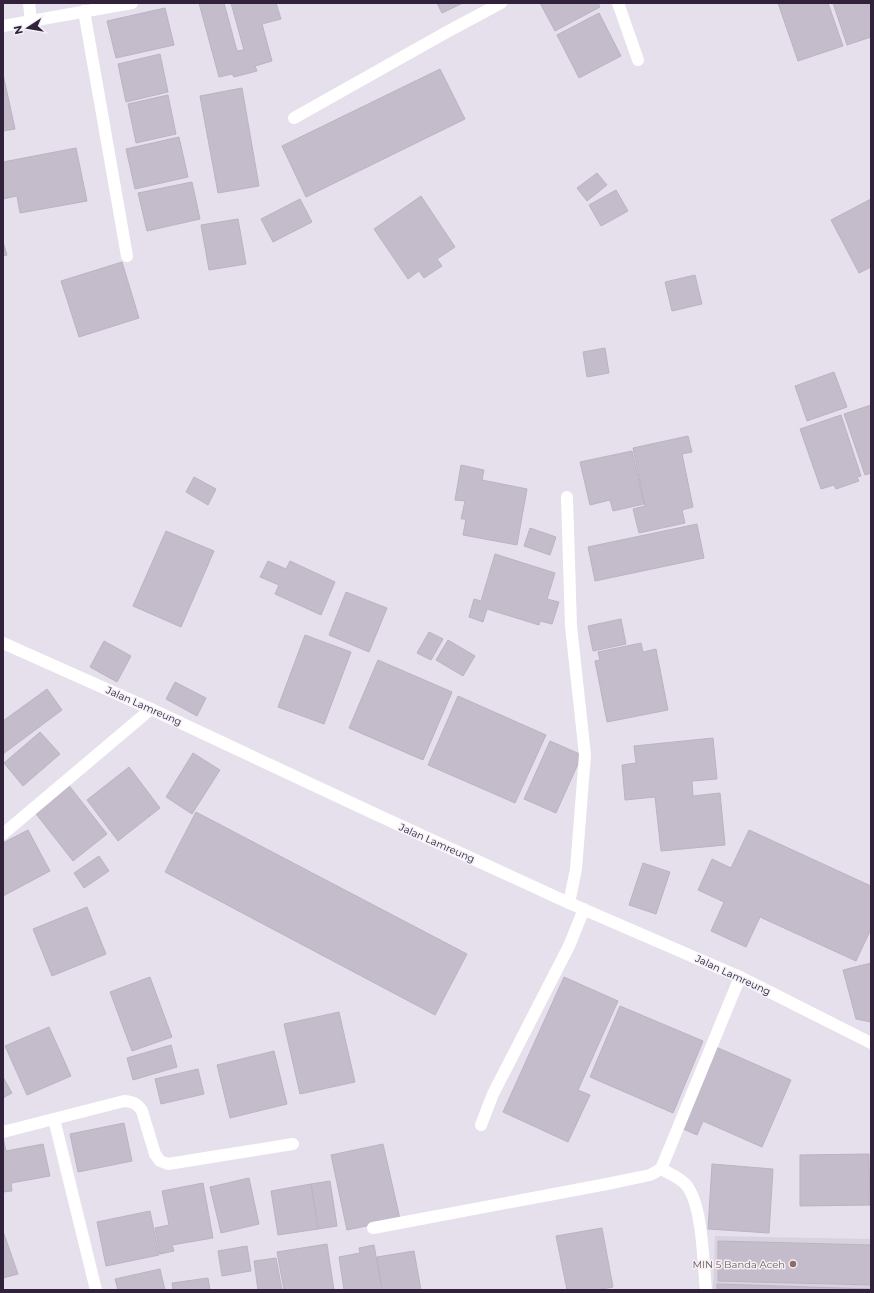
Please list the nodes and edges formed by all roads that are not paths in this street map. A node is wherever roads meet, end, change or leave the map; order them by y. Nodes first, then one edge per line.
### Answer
1 (28, 3) edge
2 (132, 3) edge
3 (501, 3) edge
4 (618, 3) edge
5 (114, 4) edge
6 (84, 11) junction
7 (31, 22) junction
8 (3, 26) edge
9 (638, 60) dead end
10 (294, 118) dead end
11 (127, 256) dead end
12 (567, 497) dead end
13 (3, 643) edge
14 (151, 709) junction
15 (3, 834) edge
16 (570, 903) junction
17 (584, 909) junction
18 (740, 977) junction
19 (871, 1043) edge
20 (54, 1118) junction
21 (481, 1125) dead end
22 (3, 1132) edge
23 (293, 1144) dead end
24 (661, 1169) junction
25 (374, 1228) dead end
26 (96, 1290) edge
27 (706, 1290) edge

1 - 7 street
2 - 5 street
3 - 10 street
4 - 9 street
5 - 6 street
6 - 7 street
6 - 11 street
7 - 8 street
12 - 16 street
13 - 14 street, Jalan Lamreung
14 - 15 street
14 - 16 street, Jalan Lamreung
16 - 17 street, Jalan Lamreung
17 - 18 street, Jalan Lamreung
17 - 21 street
18 - 19 street, Jalan Lamreung
18 - 24 street
20 - 22 street
20 - 23 street
20 - 26 street
24 - 25 street
24 - 27 street

